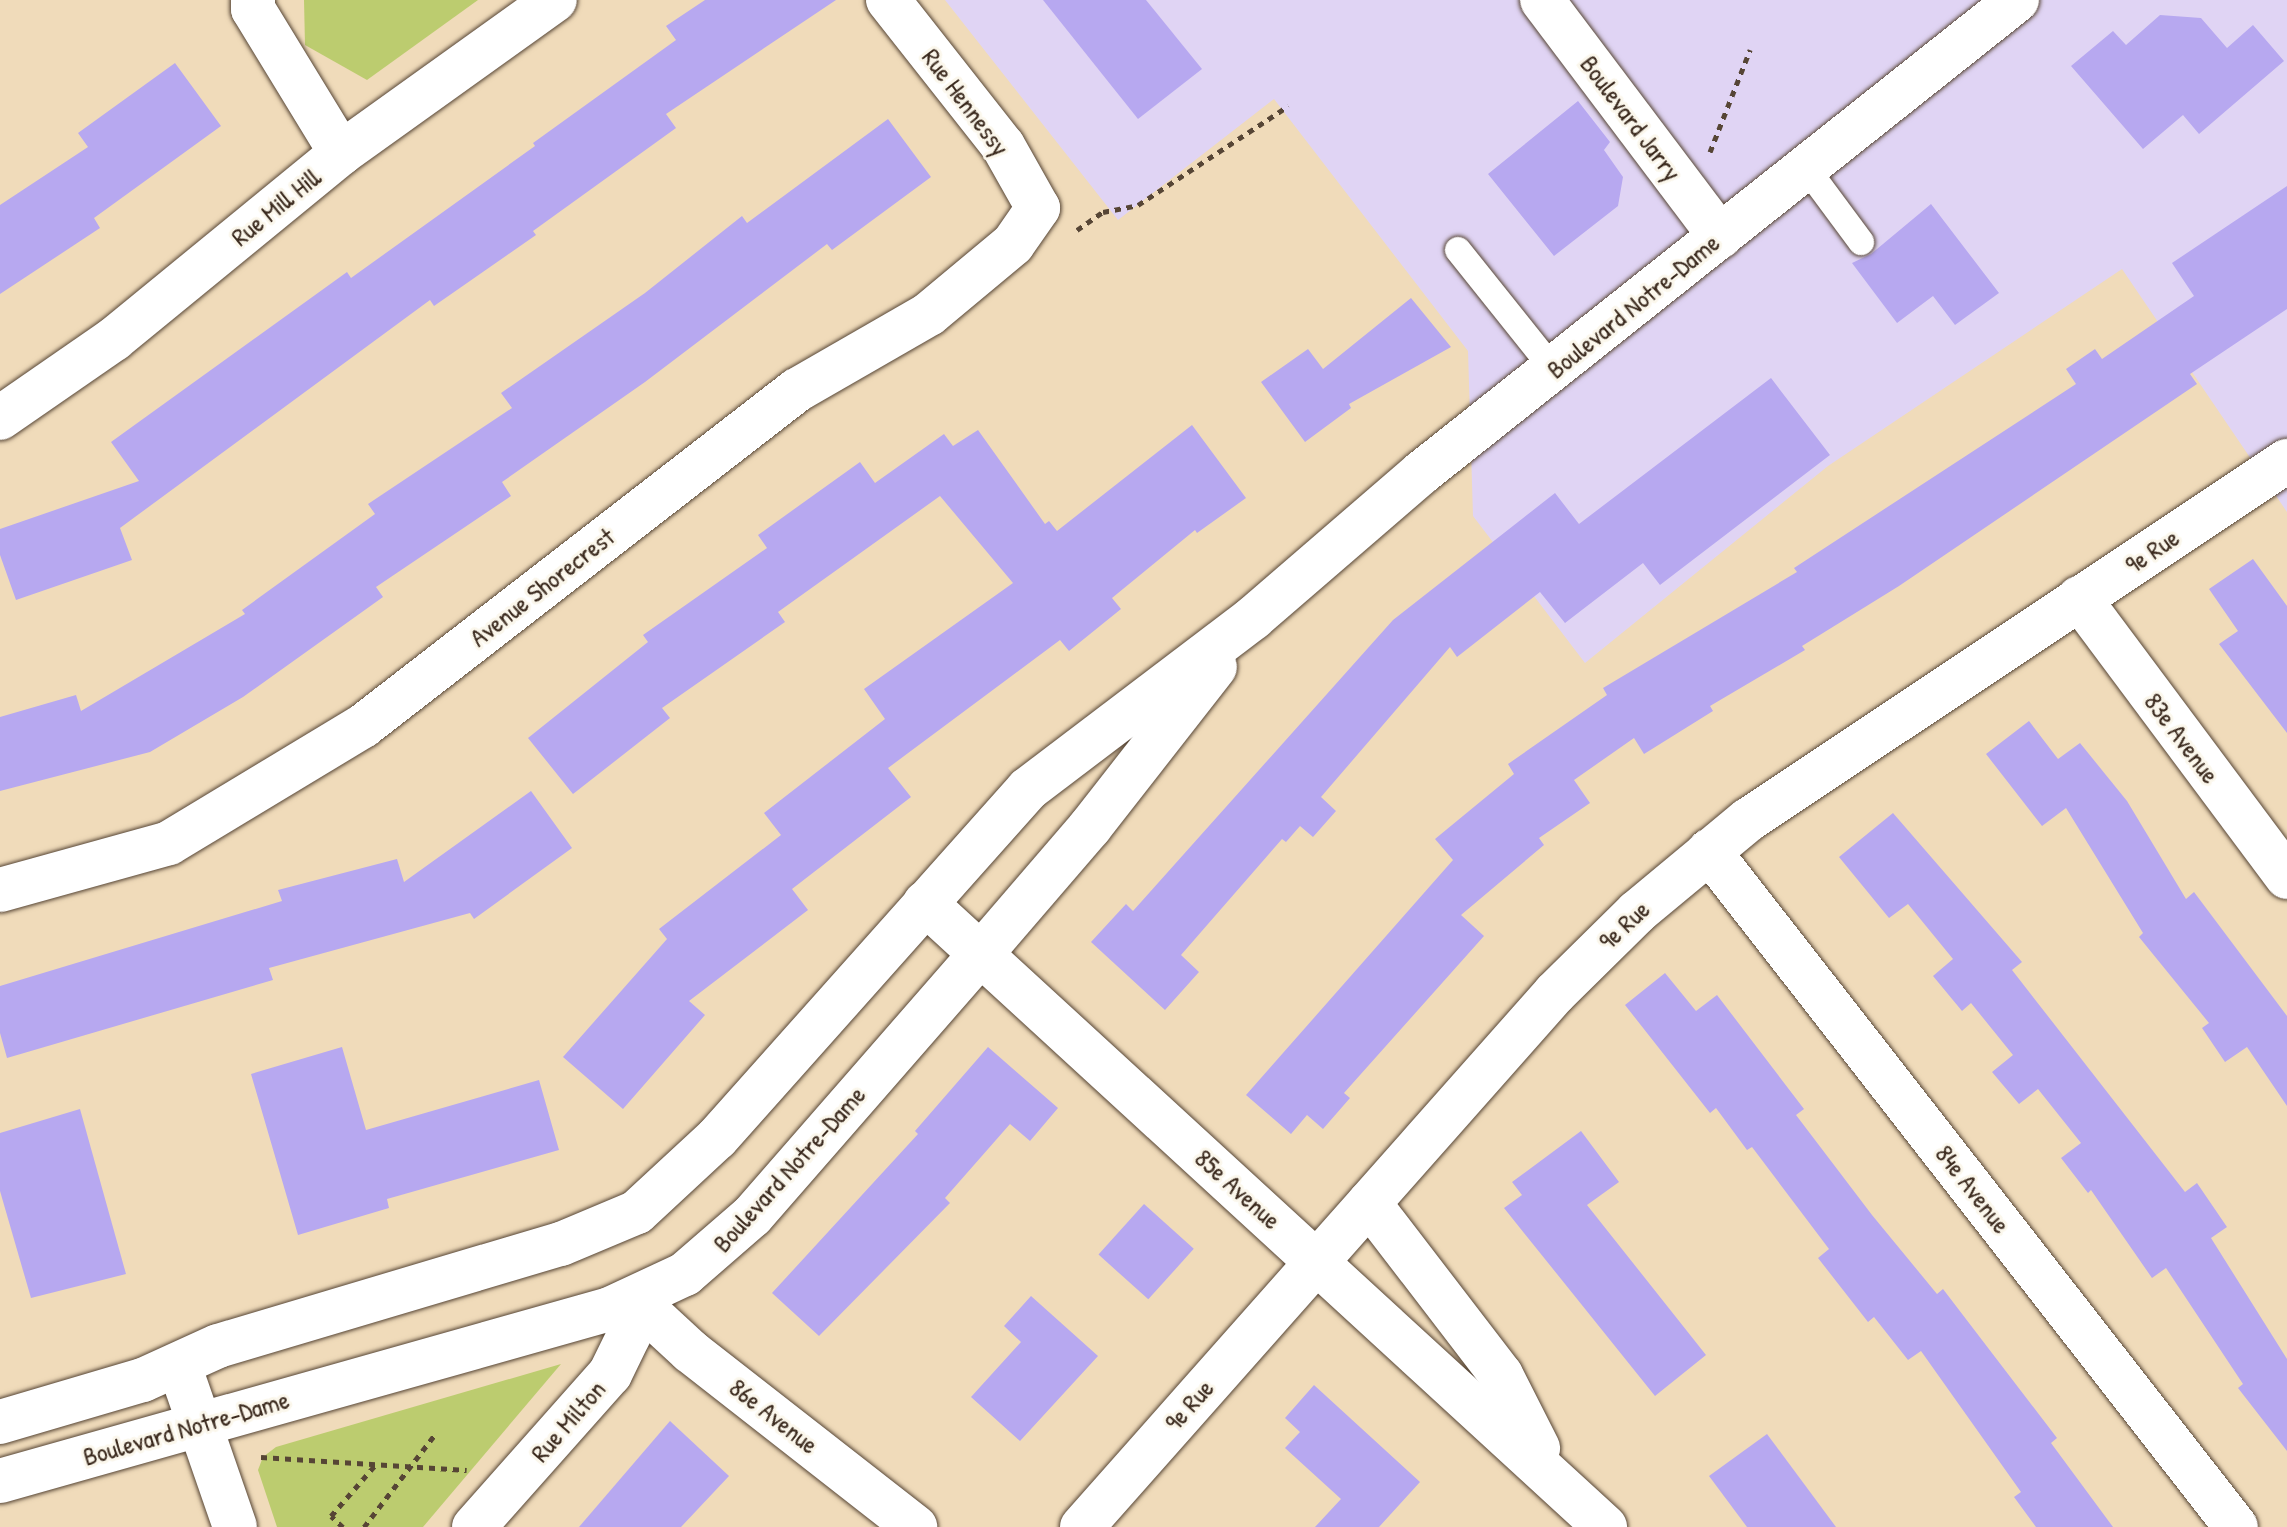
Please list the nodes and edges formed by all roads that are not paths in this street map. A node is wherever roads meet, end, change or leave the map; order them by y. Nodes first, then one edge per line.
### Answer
1 (253, 0) edge
2 (555, 0) edge
3 (888, 0) edge
4 (1542, 0) edge
5 (2017, 0) edge
6 (341, 153) junction
7 (1807, 169) junction
8 (1038, 208) joint
9 (1720, 236) junction
10 (1861, 242) dead end
11 (1458, 250) dead end
12 (1553, 369) junction
13 (0, 418) edge
14 (2287, 461) edge
15 (2079, 598) junction
16 (1253, 618) junction
17 (1709, 851) junction
18 (2287, 877) edge
19 (0, 890) edge
20 (925, 903) junction
21 (980, 955) junction
22 (1369, 1203) junction
23 (1317, 1260) junction
24 (636, 1301) junction
25 (179, 1365) junction
26 (0, 1422) edge
27 (199, 1425) junction
28 (1551, 1476) junction
29 (0, 1481) edge
30 (235, 1527) edge
31 (474, 1527) edge
32 (915, 1527) edge
33 (1082, 1527) edge
34 (1605, 1527) edge
35 (2236, 1527) edge

1 - 6 street
2 - 6 street, Rue Mill Hill
3 - 8 street, Rue Hennessy
4 - 9 street, Boulevard Jarry
5 - 7 street, Boulevard Notre-Dame
6 - 13 street, Rue Mill Hill
7 - 9 street, Boulevard Notre-Dame
7 - 10 lane
8 - 19 street, Avenue Shorecrest
9 - 12 street, Boulevard Notre-Dame
11 - 12 lane
12 - 16 street, Boulevard Notre-Dame
14 - 15 street, 9e Rue
15 - 17 street, 9e Rue
15 - 18 street, 83e Avenue
16 - 20 street, Boulevard Notre-Dame
16 - 21 street, Boulevard Notre-Dame
17 - 22 street, 9e Rue
17 - 35 street, 84e Avenue
20 - 21 street, 85e Avenue
20 - 25 street, Boulevard Notre-Dame
21 - 23 street, 85e Avenue
21 - 24 street, Boulevard Notre-Dame
22 - 23 street, 9e Rue
22 - 28 street, 85e Avenue
23 - 28 street, 85e Avenue
23 - 33 street, 9e Rue
24 - 27 street, Boulevard Notre-Dame
24 - 31 street, Rue Milton
24 - 32 street, 86e Avenue
25 - 26 street, Boulevard Notre-Dame
25 - 27 street
27 - 29 street, Boulevard Notre-Dame
27 - 30 street
28 - 34 street, 85e Avenue

